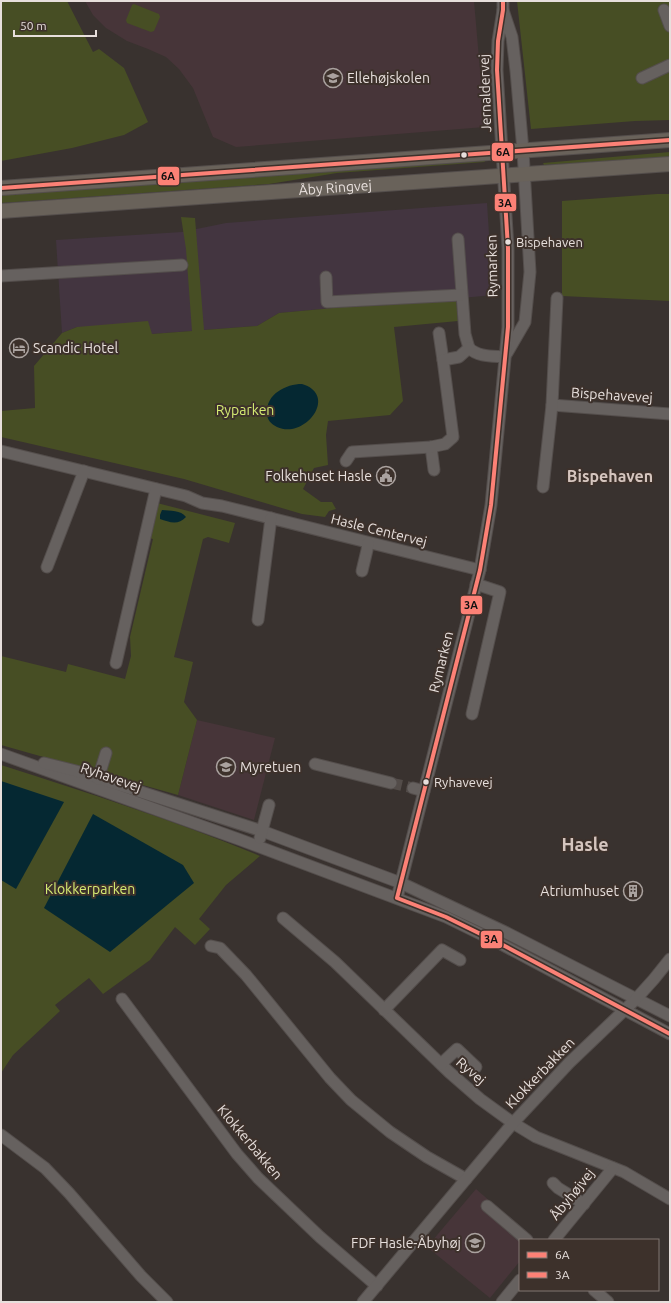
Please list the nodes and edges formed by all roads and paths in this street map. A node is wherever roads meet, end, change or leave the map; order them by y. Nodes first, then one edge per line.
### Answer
1 (503, 6) edge
2 (665, 6) edge
3 (670, 26) edge
4 (670, 65) edge
5 (642, 78) dead end
6 (670, 140) edge
7 (523, 150) junction
8 (502, 152) junction
9 (670, 164) edge
10 (525, 173) junction
11 (504, 175) junction
12 (1, 188) edge
13 (1, 211) edge
14 (458, 239) dead end
15 (182, 265) dead end
16 (1, 276) edge
17 (326, 277) dead end
18 (462, 295) junction
19 (557, 298) dead end
20 (439, 333) dead end
21 (469, 348) junction
22 (504, 357) junction
23 (443, 360) junction
24 (552, 405) junction
25 (670, 414) edge
26 (431, 447) junction
27 (1, 451) edge
28 (346, 461) dead end
29 (434, 470) dead end
30 (84, 471) junction
31 (542, 487) dead end
32 (156, 489) junction
33 (271, 518) junction
34 (368, 543) junction
35 (47, 567) dead end
36 (480, 570) junction
37 (362, 571) dead end
38 (476, 584) junction
39 (258, 620) dead end
40 (116, 664) dead end
41 (472, 714) dead end
42 (106, 753) dead end
43 (1, 754) edge
44 (315, 764) dead end
45 (98, 779) junction
46 (392, 783) tunnel mouth
47 (413, 788) tunnel mouth
48 (424, 791) junction
49 (269, 805) dead end
50 (262, 831) junction
51 (257, 846) junction
52 (401, 883) junction
53 (397, 898) junction
54 (283, 918) dead end
55 (211, 946) dead end
56 (670, 959) edge
57 (460, 960) dead end
58 (636, 998) junction
59 (122, 999) dead end
60 (384, 1010) junction
61 (624, 1010) junction
62 (670, 1016) edge
63 (670, 1034) edge
64 (441, 1064) junction
65 (476, 1067) dead end
66 (513, 1123) junction
67 (1, 1135) edge
68 (613, 1168) junction
69 (466, 1179) junction
70 (553, 1183) dead end
71 (670, 1199) edge
72 (584, 1204) junction
73 (487, 1206) dead end
74 (526, 1239) edge
75 (555, 1239) edge
76 (519, 1281) edge
77 (377, 1286) junction
78 (595, 1291) edge
79 (167, 1302) edge
80 (363, 1302) edge
81 (502, 1302) edge
82 (608, 1302) edge

1 - 7 street, Jernaldervej
1 - 8 street, Jernaldervej
2 - 3 street
4 - 5 street
6 - 7 main road, Åby Ringvej
7 - 8 main road, Åby Ringvej
7 - 10 street, Jernaldervej
8 - 11 street, Jernaldervej
8 - 12 main road, Åby Ringvej
9 - 10 main road, Åby Ringvej
10 - 11 main road, Åby Ringvej
10 - 22 street, Rymarken
11 - 13 main road, Åby Ringvej
11 - 22 street, Rymarken
14 - 18 street
15 - 16 street
17 - 18 street
18 - 21 street
19 - 24 street
20 - 23 street
21 - 22 street
21 - 23 street
22 - 36 street, Rymarken
23 - 26 street
24 - 25 street, Bispehavevej
24 - 31 street
26 - 28 street
26 - 29 street
27 - 30 street, Hasle Centervej
30 - 32 street, Hasle Centervej
30 - 35 street
32 - 33 street, Hasle Centervej
32 - 40 street
33 - 34 street, Hasle Centervej
33 - 39 street
34 - 36 street, Hasle Centervej
34 - 37 street
36 - 38 street, Rymarken
38 - 41 street
38 - 48 street, Rymarken
42 - 45 street
43 - 45 street, Ryhavevej
43 - 51 street, Ryhavevej
44 - 46 street
45 - 50 street, Ryhavevej
47 - 48 street
48 - 52 street, Rymarken
49 - 50 street
50 - 51 street
50 - 52 street, Ryhavevej
51 - 53 street, Ryhavevej
52 - 53 street, Rymarken
52 - 58 street, Ryhavevej
53 - 61 street, Ryhavevej
54 - 60 street, Ryvej
55 - 69 street
56 - 58 street
57 - 60 street
58 - 61 street
58 - 62 street, Ryhavevej
59 - 77 street, Klokkerbakken
60 - 64 street, Ryvej
61 - 63 street, Ryhavevej
61 - 66 street, Klokkerbakken
64 - 65 street
64 - 66 street, Ryvej
66 - 68 street, Ryvej
66 - 69 street, Klokkerbakken
67 - 79 street
68 - 71 street, Ryvej
68 - 72 street, Åbyhøjvej
69 - 77 street, Klokkerbakken
70 - 72 street
72 - 75 street, Åbyhøjvej
73 - 74 street
76 - 81 street
77 - 80 street, Klokkerbakken
78 - 82 street

